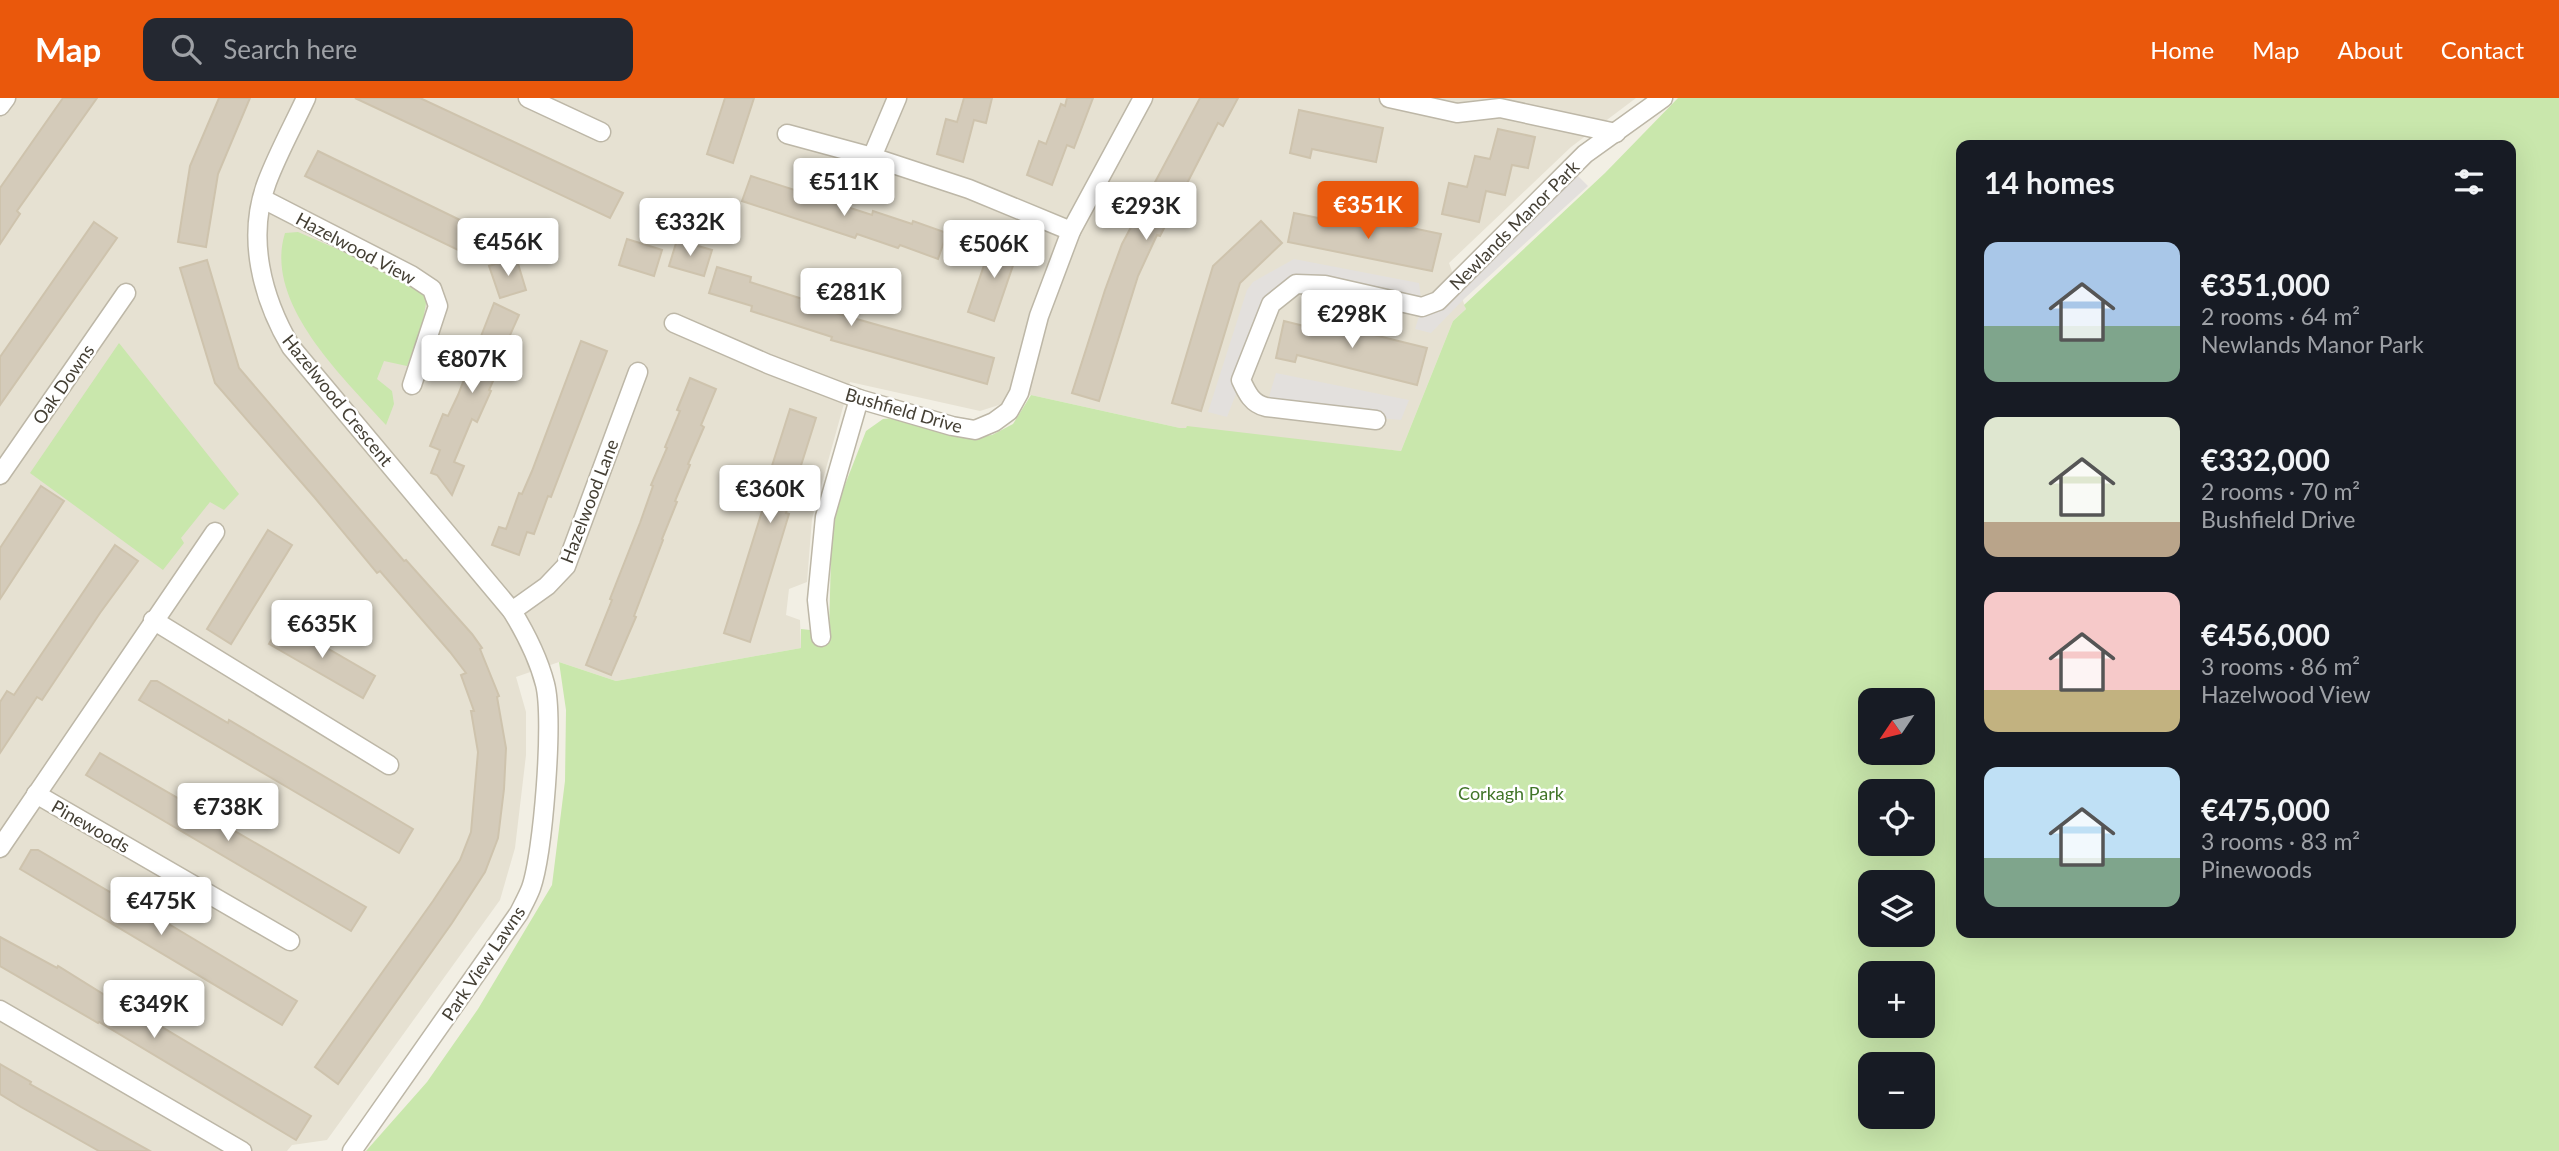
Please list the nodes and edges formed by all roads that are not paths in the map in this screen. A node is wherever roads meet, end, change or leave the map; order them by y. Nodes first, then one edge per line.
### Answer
1 (6, 98) edge
2 (306, 98) edge
3 (528, 98) edge
4 (897, 98) edge
5 (1143, 98) edge
6 (1389, 98) edge
7 (1663, 98) edge
8 (0, 107) edge
9 (601, 132) dead end
10 (1616, 133) junction
11 (787, 134) dead end
12 (872, 156) junction
13 (263, 200) junction
14 (1071, 231) junction
15 (126, 293) dead end
16 (674, 323) dead end
17 (638, 372) dead end
18 (411, 385) dead end
19 (859, 399) junction
20 (1376, 420) dead end
21 (0, 475) edge
22 (215, 532) dead end
23 (512, 611) junction
24 (153, 620) junction
25 (523, 629) joint
26 (821, 637) dead end
27 (389, 765) dead end
28 (36, 794) junction
29 (0, 848) edge
30 (290, 941) dead end
31 (0, 1010) edge
32 (242, 1151) edge
33 (352, 1151) edge

1 - 8 street
2 - 13 street, Hazelwood Crescent
3 - 9 street
4 - 12 street
5 - 14 street, Bushfield Drive
6 - 10 street
7 - 10 street, Newlands Manor Park
10 - 20 street, Newlands Manor Park
11 - 12 street
12 - 14 street
13 - 18 street, Hazelwood View
13 - 23 street, Hazelwood Crescent
14 - 19 street, Bushfield Drive
15 - 21 street, Oak Downs
16 - 19 street, Bushfield Drive
17 - 23 street, Hazelwood Lane
19 - 26 street
22 - 24 street, Pinewoods
23 - 25 street, Hazelwood Crescent
24 - 27 street
24 - 28 street, Pinewoods
25 - 33 street, Park View Lawns
28 - 29 street, Pinewoods
28 - 30 street, Pinewoods
31 - 32 street

